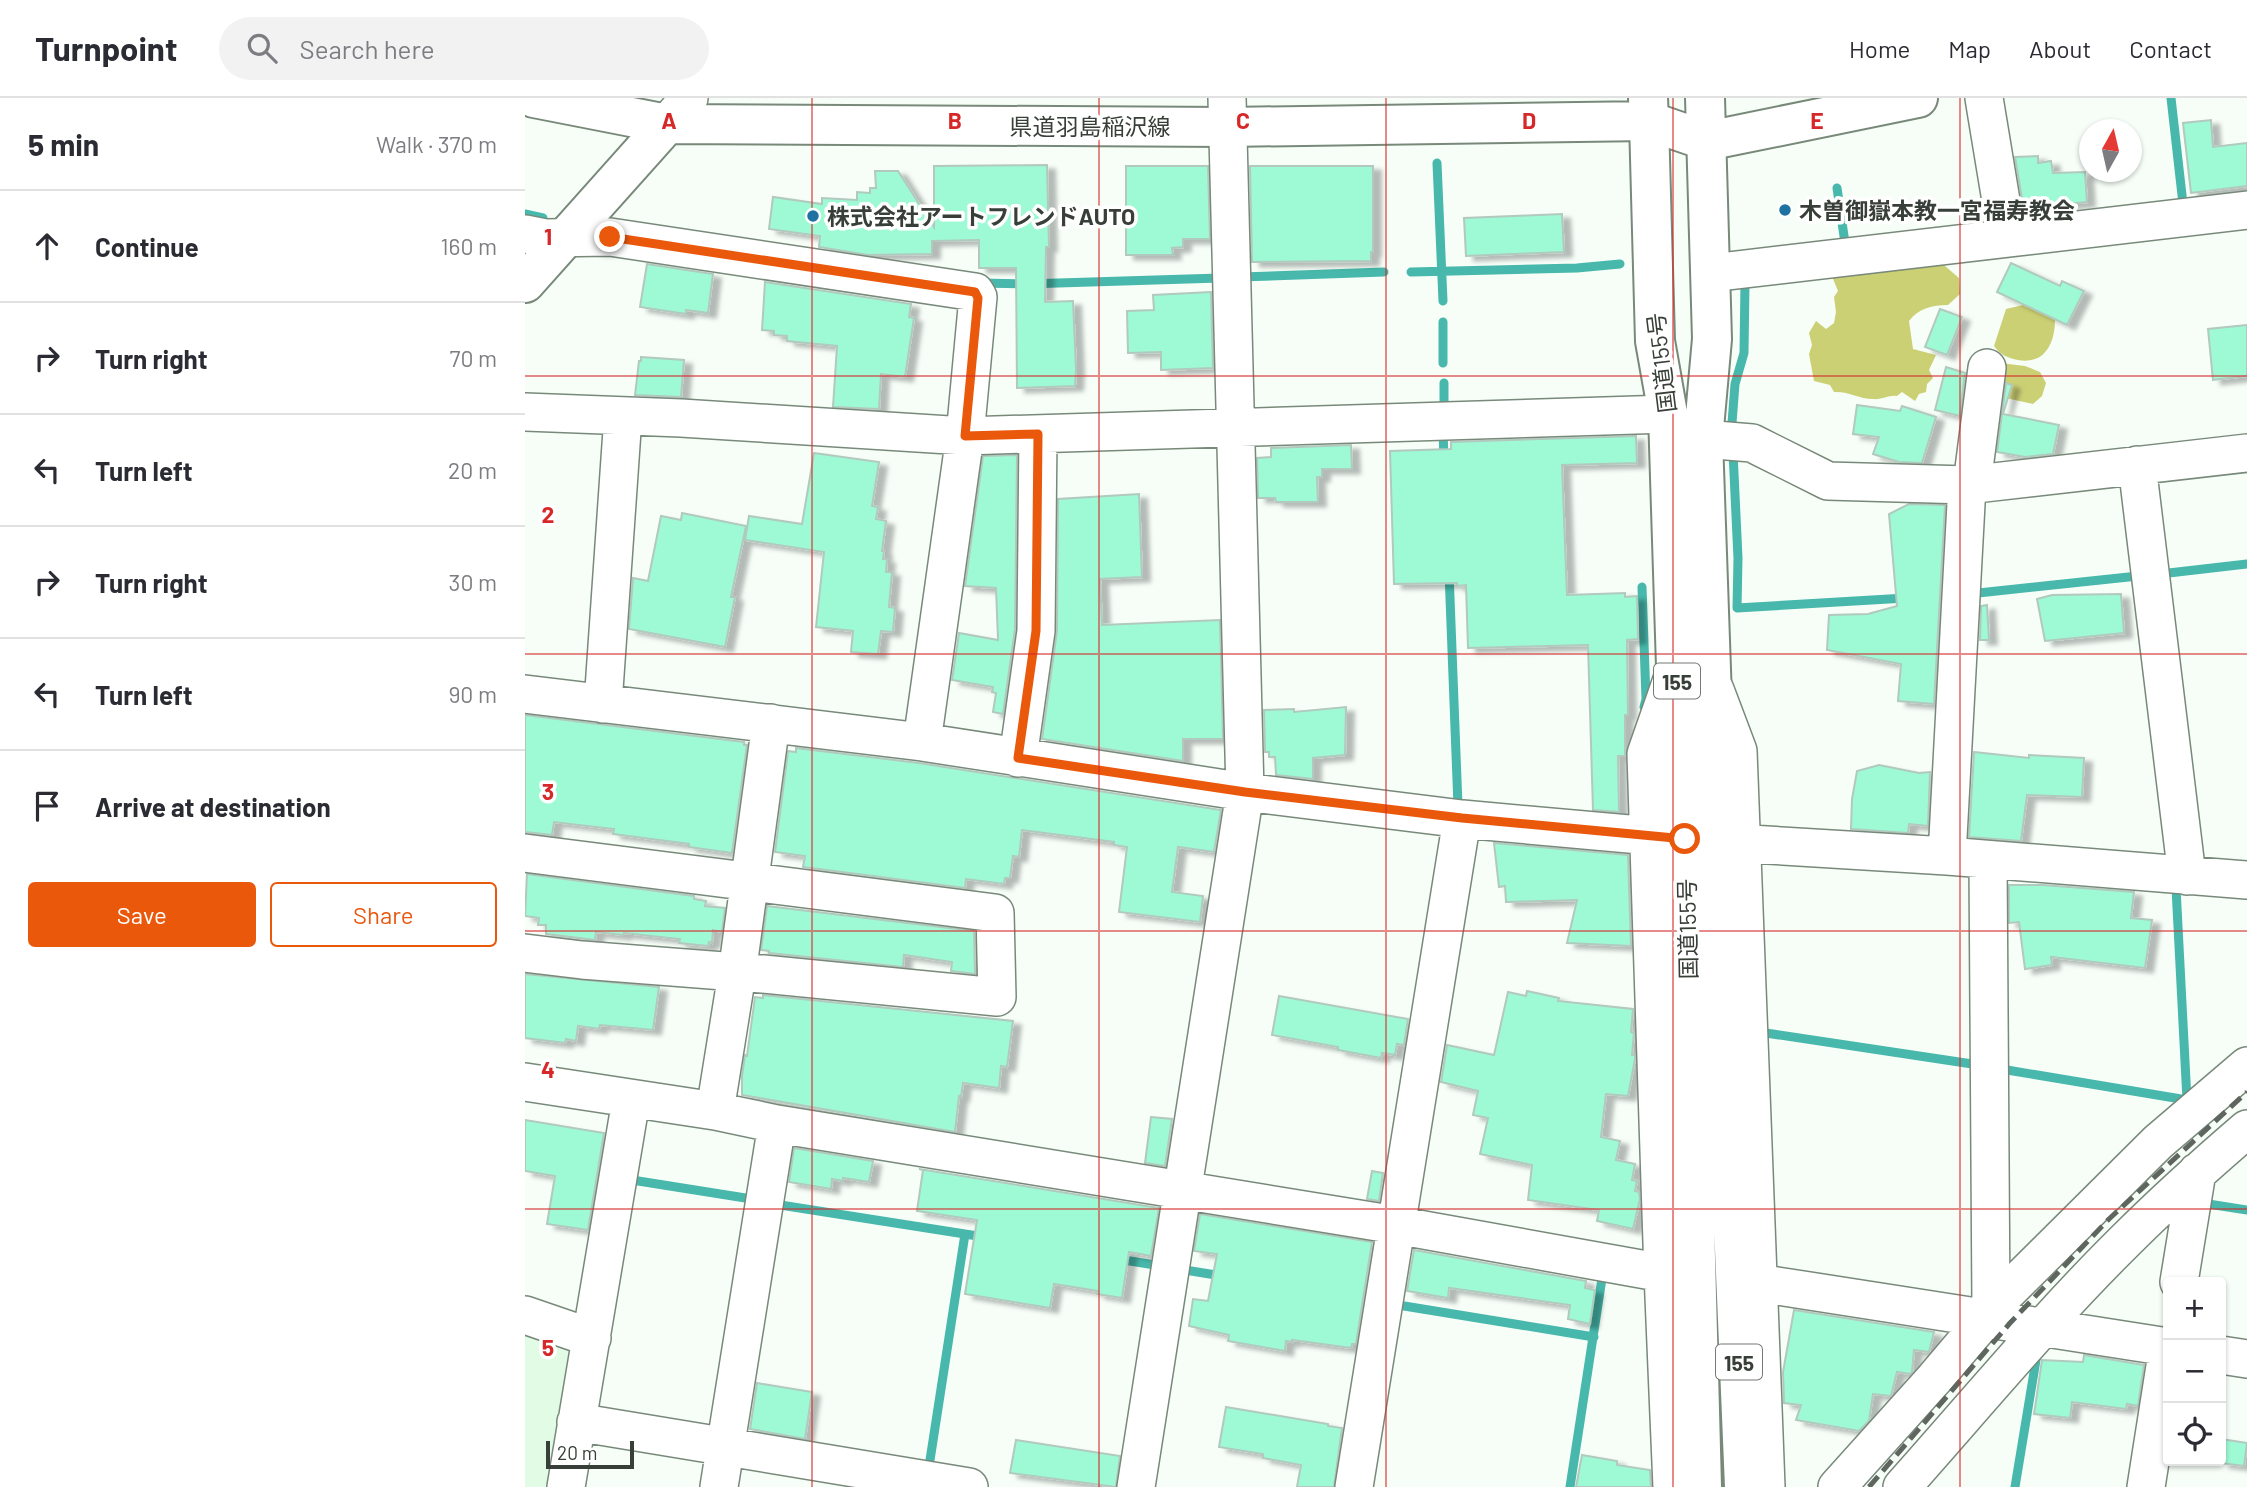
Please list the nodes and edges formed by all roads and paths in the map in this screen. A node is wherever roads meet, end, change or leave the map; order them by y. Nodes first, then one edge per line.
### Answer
1 (1704, 98) edge
2 (1918, 98) edge
3 (1984, 98) edge
4 (551, 100) edge
5 (1648, 109) edge
6 (678, 111) edge
7 (1227, 113) edge
8 (1707, 141) junction
9 (2247, 210) edge
10 (525, 234) edge
11 (2007, 237) junction
12 (565, 238) junction
13 (1711, 273) junction
14 (525, 283) edge
15 (1987, 368) dead end
16 (525, 412) edge
17 (1668, 414) junction
18 (623, 416) junction
19 (1234, 428) junction
20 (1038, 434) junction
21 (965, 436) junction
22 (1703, 439) junction
23 (2247, 453) edge
24 (2137, 465) junction
25 (1969, 485) junction
26 (525, 695) edge
27 (603, 704) junction
28 (771, 723) junction
29 (922, 742) junction
30 (1018, 758) junction
31 (1245, 792) junction
32 (1462, 818) junction
33 (1698, 840) junction
34 (525, 853) edge
35 (1947, 856) junction
36 (1988, 860) junction
37 (2187, 876) junction
38 (749, 880) junction
39 (2247, 880) edge
40 (525, 953) edge
41 (737, 974) junction
42 (2247, 1066) edge
43 (525, 1082) edge
44 (631, 1100) junction
45 (715, 1111) junction
46 (777, 1124) junction
47 (2247, 1129) edge
48 (2197, 1172) junction
49 (1183, 1190) junction
50 (1396, 1225) junction
51 (1663, 1273) junction
52 (2180, 1277) edge
53 (1758, 1283) junction
54 (1988, 1313) junction
55 (525, 1315) edge
56 (2044, 1327) junction
57 (592, 1338) junction
58 (2163, 1346) edge
59 (2226, 1356) edge
60 (2247, 1359) edge
61 (2163, 1379) edge
62 (576, 1422) junction
63 (725, 1448) junction
64 (1758, 1485) edge
65 (566, 1487) edge
66 (719, 1487) edge
67 (969, 1487) edge
68 (1136, 1487) edge
69 (1353, 1487) edge
70 (1672, 1487) edge
71 (1702, 1487) edge
72 (1837, 1487) edge
73 (1902, 1487) edge
74 (2146, 1487) edge

1 - 5 main road, 国道155号 / 155
1 - 8 main road, 国道155号 / 155
2 - 8 main road
3 - 11 street
4 - 6 main road, 県道羽島稲沢線
5 - 7 main road, 県道羽島稲沢線
5 - 8 main road
5 - 17 main road, 国道155号 / 155
6 - 7 main road, 県道羽島稲沢線
6 - 12 main road
7 - 19 street
8 - 13 main road, 国道155号 / 155
9 - 11 street
10 - 12 street
11 - 13 street
12 - 14 main road
12 - 21 street
13 - 22 main road, 国道155号 / 155
15 - 25 street
16 - 18 street
17 - 19 street
17 - 33 main road, 国道155号 / 155
18 - 21 street
18 - 27 street
19 - 20 street
19 - 31 street
20 - 21 street
20 - 30 street
21 - 29 street
22 - 25 street
22 - 33 main road, 国道155号 / 155
23 - 24 street
24 - 25 street
24 - 37 street
25 - 35 street
26 - 27 street
27 - 28 street
28 - 29 street
28 - 38 street
29 - 30 street
30 - 31 street
31 - 32 street
31 - 49 street
32 - 33 street
32 - 50 street
33 - 35 street
33 - 51 street
33 - 53 street
33 - 64 main road, 国道155号 / 155
33 - 71 main road, 国道155号 / 155
34 - 38 street
35 - 36 street
36 - 37 street
36 - 54 street
37 - 39 street
38 - 41 street
38 - 41 street
40 - 41 street
41 - 45 street
42 - 54 street
43 - 44 street
44 - 45 street
44 - 57 street
45 - 46 street
46 - 49 street
46 - 63 street
47 - 48 street
48 - 52 street
48 - 56 street
49 - 50 street
49 - 68 street
50 - 51 street
50 - 69 street
51 - 70 street
53 - 54 street
53 - 64 street
54 - 56 street
54 - 72 street
55 - 57 street
56 - 58 street
56 - 73 street
57 - 62 street
59 - 60 street
61 - 74 street
62 - 63 street
62 - 65 street
63 - 66 street
63 - 67 street

